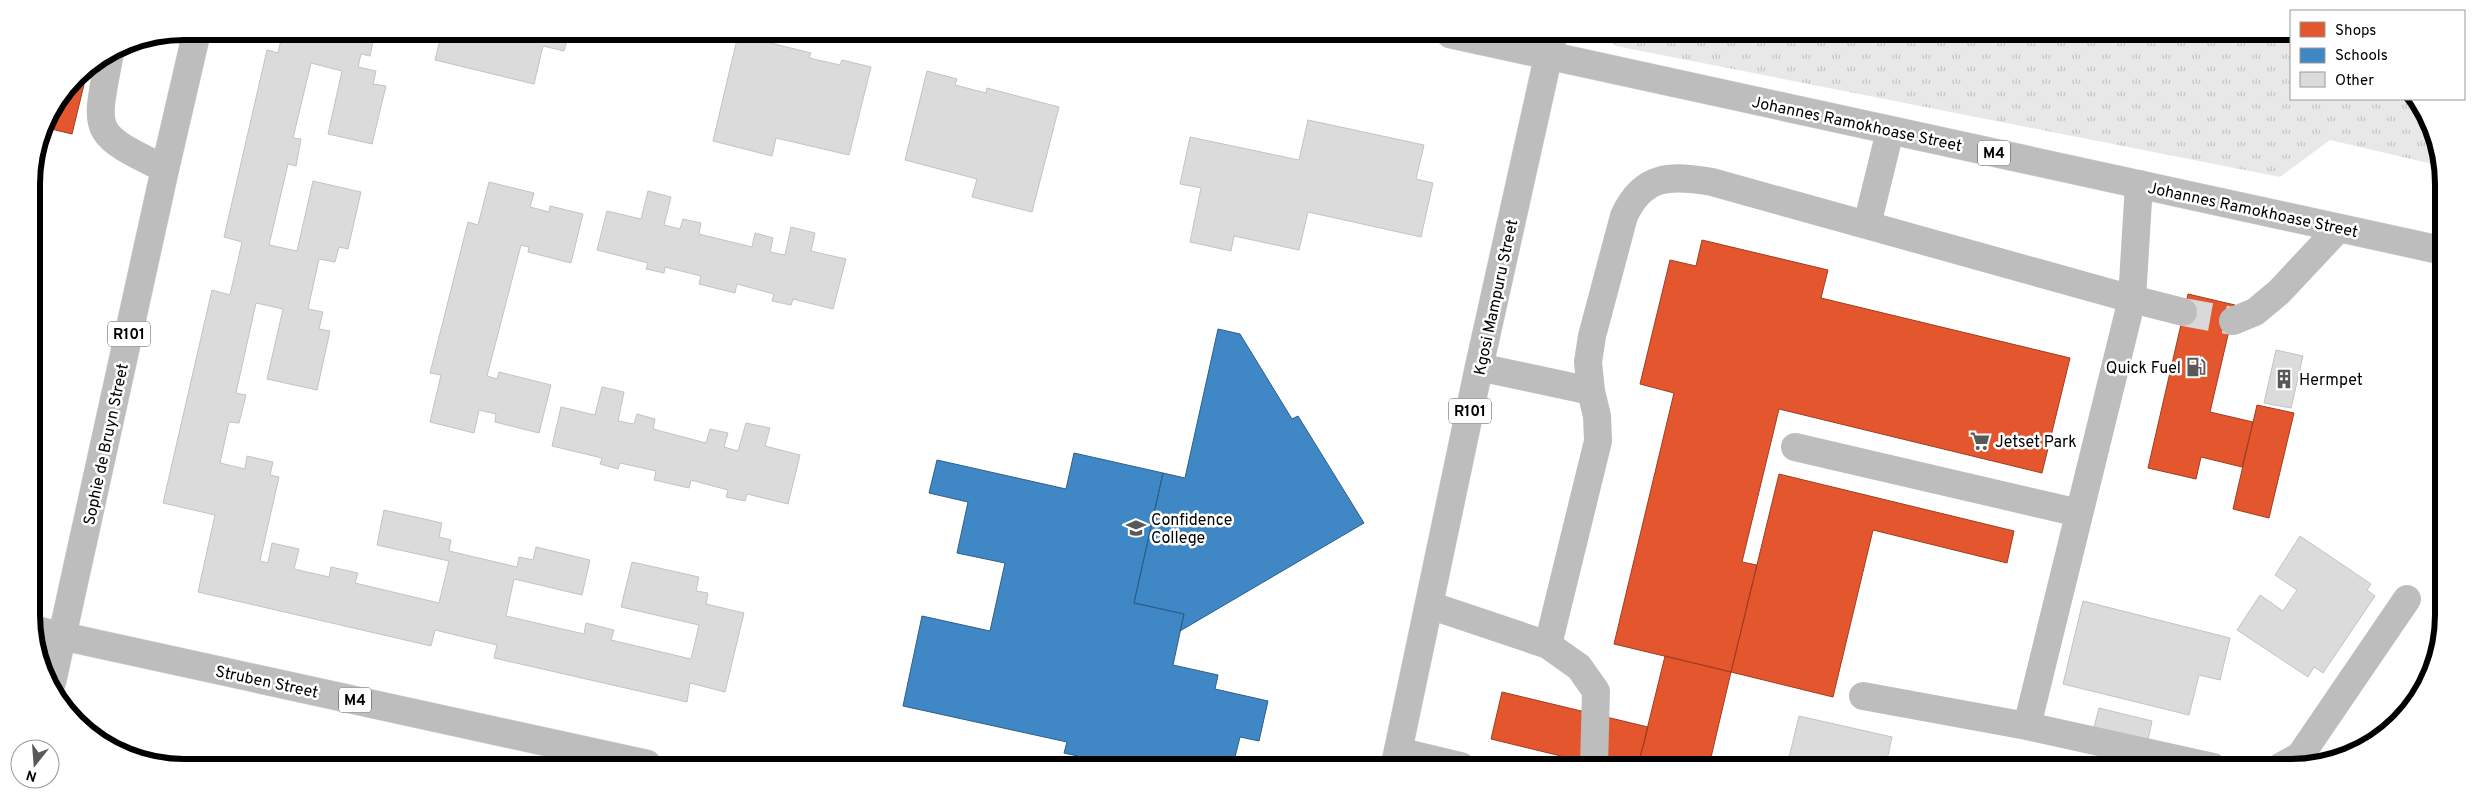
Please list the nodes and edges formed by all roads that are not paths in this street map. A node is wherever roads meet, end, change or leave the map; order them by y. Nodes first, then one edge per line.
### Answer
1 (195, 40) edge
2 (1500, 40) edge
3 (1551, 46) edge
4 (108, 61) edge
5 (1890, 131) junction
6 (164, 169) junction
7 (2139, 184) junction
8 (1867, 225) junction
9 (2339, 228) junction
10 (2435, 249) edge
11 (2132, 299) junction
12 (2183, 312) tunnel mouth
13 (2233, 321) tunnel mouth
14 (1479, 367) junction
15 (1591, 391) junction
16 (1795, 447) dead end
17 (2079, 513) junction
18 (2407, 599) dead end
19 (1430, 605) junction
20 (41, 631) edge
21 (63, 636) junction
22 (1548, 644) junction
23 (54, 675) edge
24 (1863, 696) dead end
25 (2027, 726) junction
26 (1396, 758) edge
27 (624, 759) edge
28 (1594, 759) edge
29 (2177, 759) edge
30 (2295, 759) edge

1 - 6 main road, Sophie de Bruyn Street / R101
2 - 3 main road, Johannes Ramokhoase Street / M4
3 - 5 main road, Johannes Ramokhoase Street / M4
3 - 14 main road, Kgosi Mampuru Street / R101
4 - 6 main road
5 - 7 main road, Johannes Ramokhoase Street / M4
5 - 8 main road
6 - 21 main road, Sophie de Bruyn Street / R101
7 - 9 main road, Johannes Ramokhoase Street / M4
7 - 11 main road
8 - 11 main road
8 - 15 main road
9 - 10 main road, Johannes Ramokhoase Street / M4
9 - 13 main road
11 - 12 main road
11 - 17 main road
14 - 15 main road
14 - 19 main road, Kgosi Mampuru Street / R101
15 - 22 main road
16 - 17 main road
17 - 25 main road
18 - 30 main road
19 - 22 main road
19 - 26 main road, Kgosi Mampuru Street / R101
20 - 21 main road, Struben Street / M4
21 - 23 main road, Sophie de Bruyn Street / R101
21 - 27 main road, Struben Street / M4
22 - 28 main road
24 - 25 main road
25 - 29 main road

